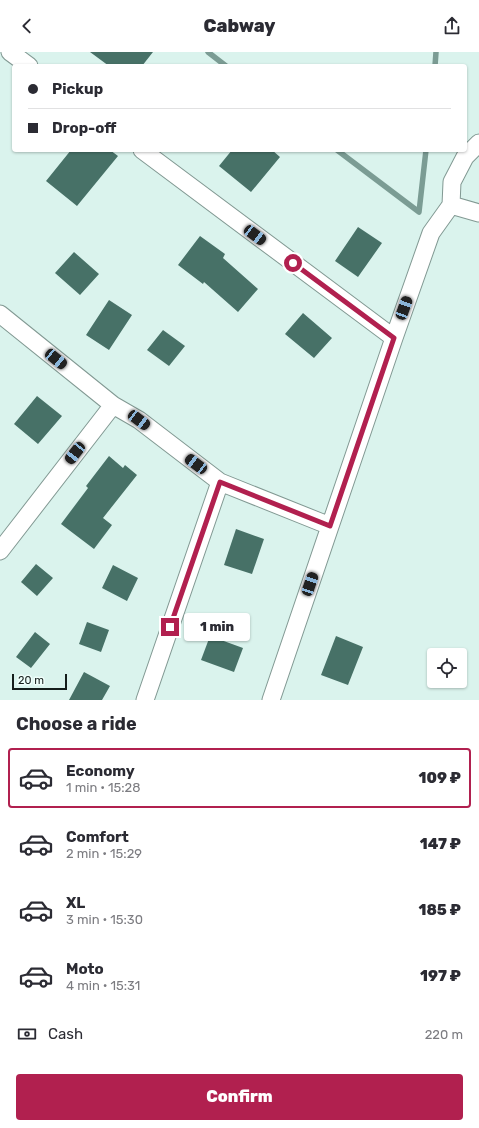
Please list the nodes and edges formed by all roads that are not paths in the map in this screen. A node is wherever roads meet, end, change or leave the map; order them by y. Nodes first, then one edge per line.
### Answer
1 (10, 52) edge
2 (26, 64) edge
3 (479, 143) edge
4 (145, 152) edge
5 (451, 206) junction
6 (479, 213) edge
7 (0, 314) edge
8 (394, 338) junction
9 (113, 404) junction
10 (220, 482) junction
11 (330, 526) junction
12 (0, 551) edge
13 (145, 700) edge
14 (271, 700) edge

1 - 2 street
3 - 5 street
4 - 8 street
5 - 6 street
5 - 8 street
7 - 9 street
8 - 11 street
9 - 10 street
9 - 12 street
10 - 11 street
10 - 13 street
11 - 14 street

